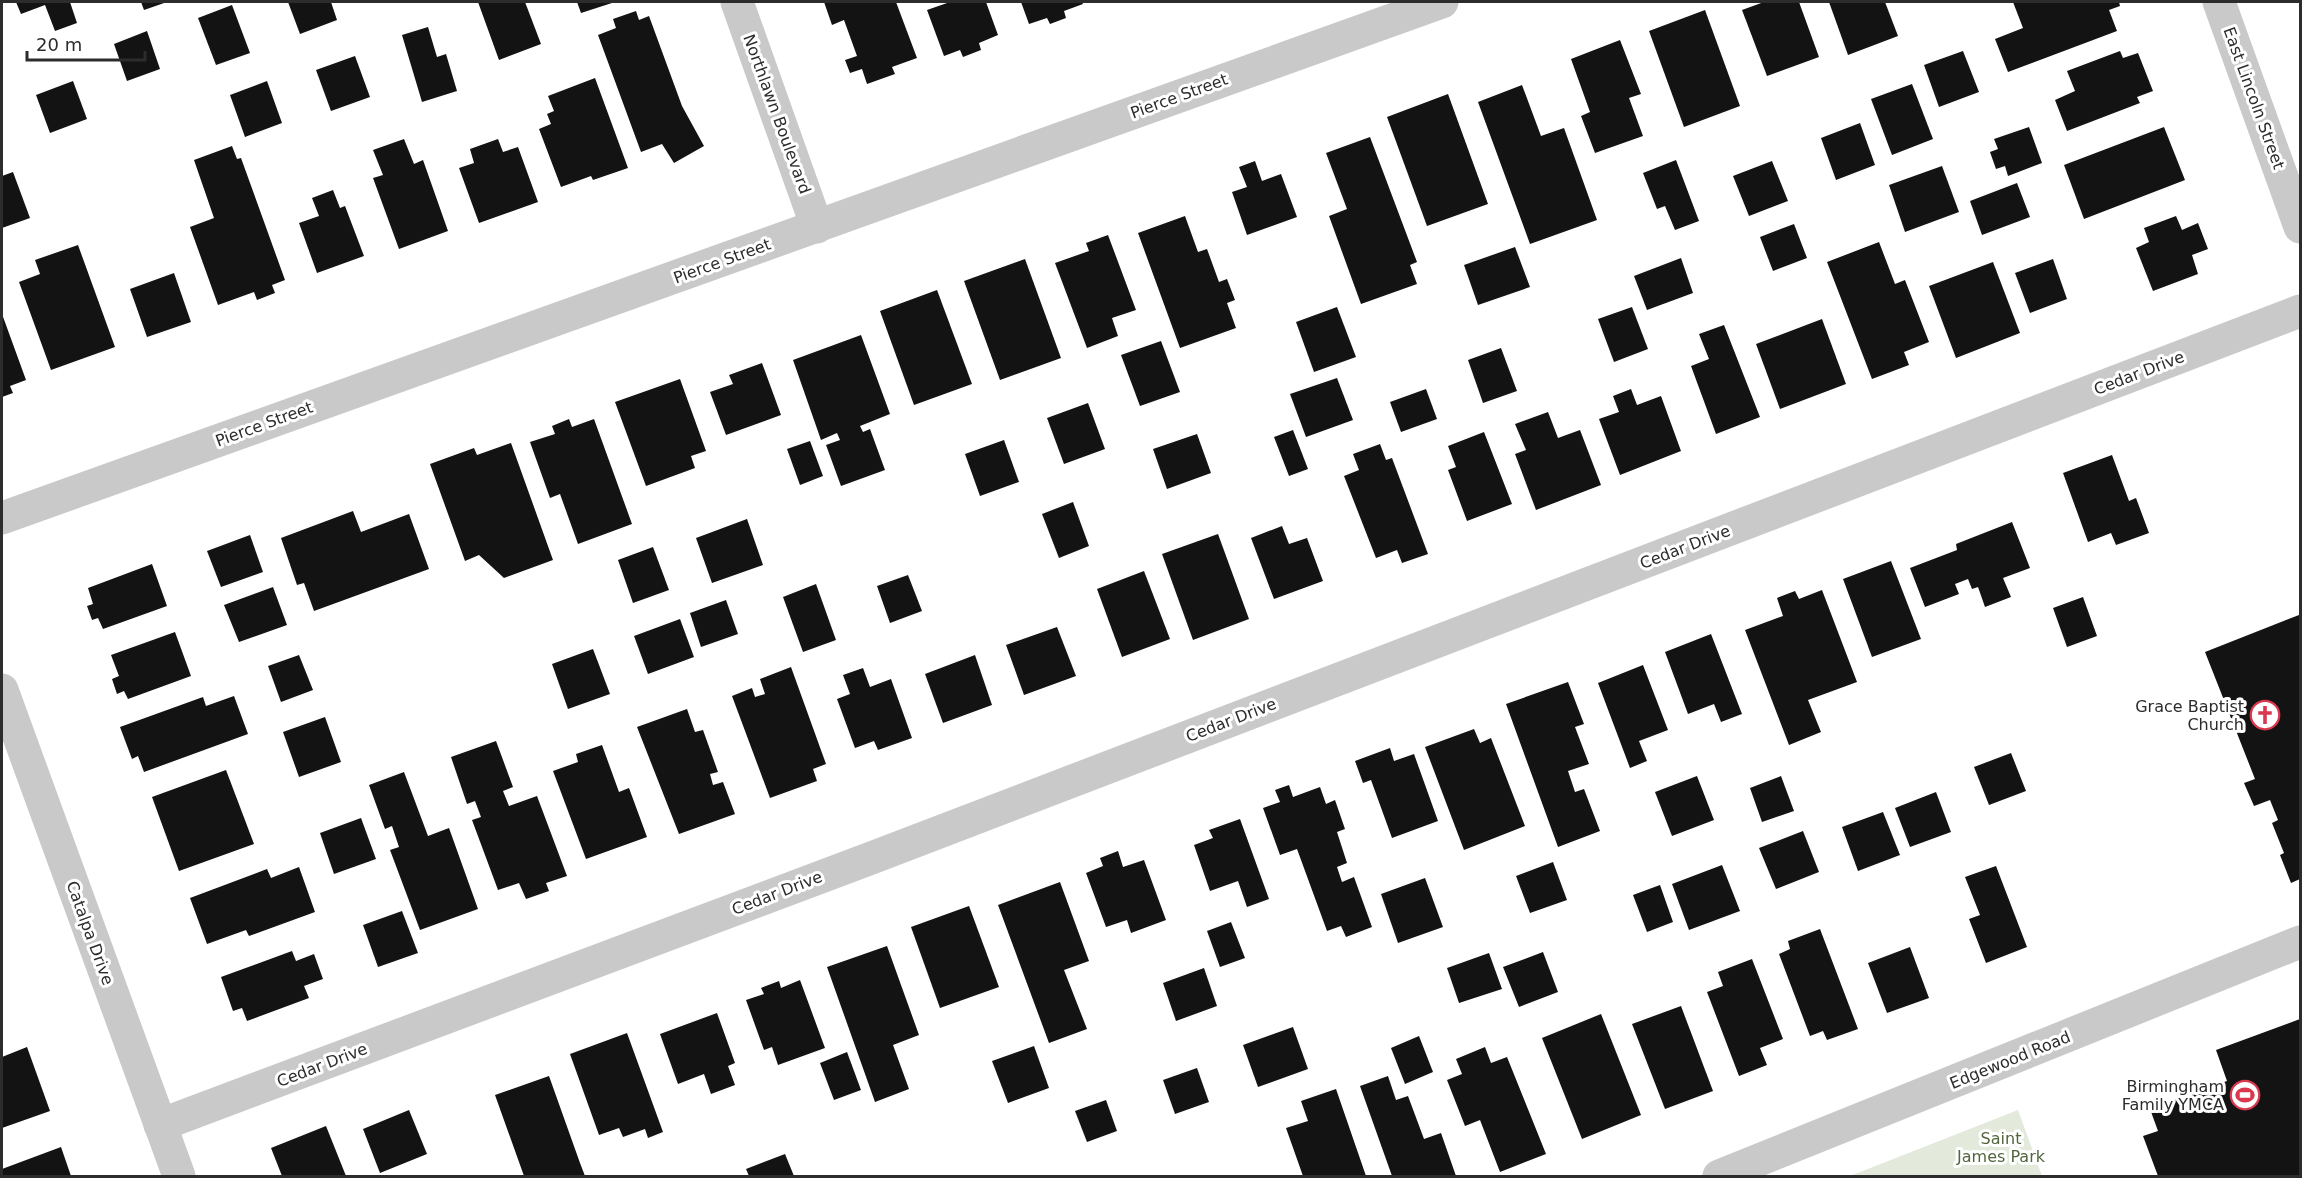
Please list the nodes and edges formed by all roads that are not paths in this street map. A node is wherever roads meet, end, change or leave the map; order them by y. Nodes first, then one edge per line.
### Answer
1 (736, 2) edge
2 (1442, 2) edge
3 (2219, 2) edge
4 (817, 227) junction
5 (2301, 227) edge
6 (2301, 311) edge
7 (2, 518) edge
8 (2, 690) edge
9 (2301, 942) edge
10 (160, 1125) junction
11 (179, 1176) edge
12 (1719, 1176) edge

1 - 4 street, Northlawn Boulevard
2 - 4 street, Pierce Street
3 - 5 street, East Lincoln Street
4 - 7 street, Pierce Street
6 - 10 street, Cedar Drive
8 - 10 street, Catalpa Drive
9 - 12 street, Edgewood Road
10 - 11 street, Catalpa Drive

